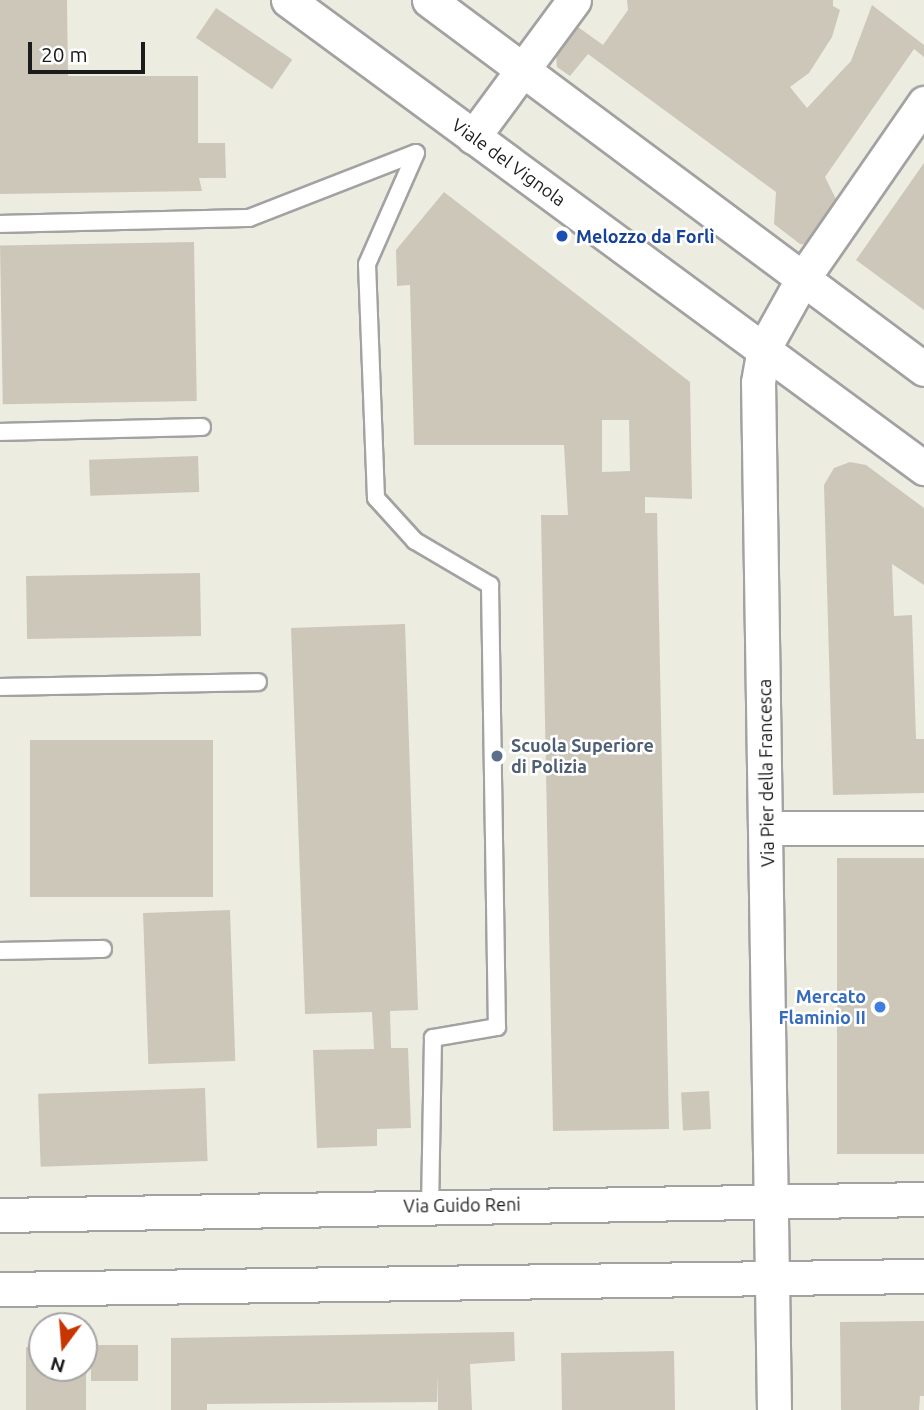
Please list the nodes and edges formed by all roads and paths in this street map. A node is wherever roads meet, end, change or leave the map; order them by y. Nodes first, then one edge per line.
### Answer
1 (288, 0) edge
2 (429, 0) edge
3 (574, 0) edge
4 (523, 69) junction
5 (924, 103) edge
6 (473, 137) junction
7 (0, 224) edge
8 (803, 278) junction
9 (764, 348) junction
10 (924, 369) edge
11 (202, 427) dead end
12 (0, 432) edge
13 (924, 468) edge
14 (258, 682) dead end
15 (0, 687) edge
16 (767, 828) junction
17 (924, 828) edge
18 (103, 949) dead end
19 (0, 951) edge
20 (772, 1199) junction
21 (924, 1199) edge
22 (430, 1206) junction
23 (0, 1215) edge
24 (924, 1276) edge
25 (772, 1277) junction
26 (0, 1289) edge
27 (774, 1410) edge

1 - 6 street, Viale del Vignola
2 - 4 street
3 - 4 street
4 - 6 street
4 - 8 street
5 - 8 street
6 - 9 street, Viale del Vignola
7 - 22 lane
8 - 9 street
8 - 10 street
9 - 13 street, Viale del Vignola
9 - 16 street, Via Pier della Francesca
11 - 12 lane
14 - 15 lane
16 - 17 street
16 - 20 street, Via Pier della Francesca
18 - 19 lane
20 - 21 street, Via Guido Reni
20 - 22 street, Via Guido Reni
20 - 25 street, Via Pier della Francesca
22 - 23 street, Via Guido Reni
24 - 25 street
25 - 26 street
25 - 27 street, Via Pier della Francesca

